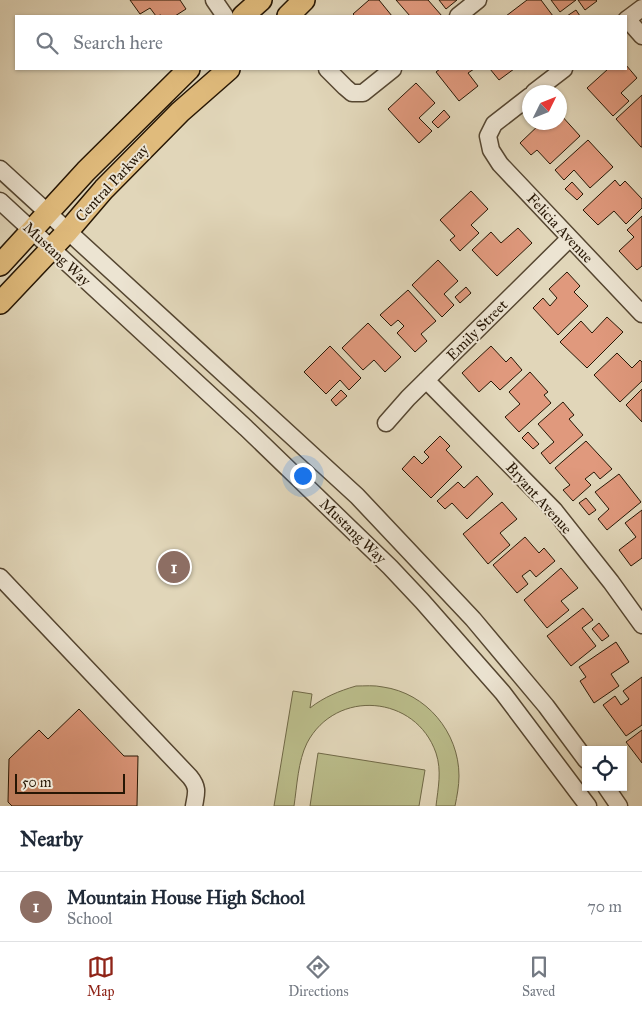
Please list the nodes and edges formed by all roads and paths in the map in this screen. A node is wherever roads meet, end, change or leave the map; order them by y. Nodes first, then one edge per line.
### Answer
1 (214, 0) edge
2 (261, 0) edge
3 (304, 0) edge
4 (478, 0) edge
5 (642, 8) edge
6 (224, 15) edge
7 (244, 15) edge
8 (289, 15) edge
9 (459, 15) edge
10 (627, 19) edge
11 (627, 21) edge
12 (642, 36) edge
13 (188, 70) edge
14 (228, 70) edge
15 (328, 70) edge
16 (392, 70) edge
17 (563, 70) edge
18 (543, 85) edge
19 (522, 102) edge
20 (0, 169) edge
21 (0, 201) edge
22 (47, 212) junction
23 (31, 231) junction
24 (68, 231) junction
25 (570, 238) junction
26 (51, 249) junction
27 (0, 265) edge
28 (0, 303) edge
29 (642, 314) edge
30 (426, 380) junction
31 (386, 423) dead end
32 (0, 577) edge
33 (642, 625) edge
34 (582, 755) edge
35 (609, 791) edge
36 (194, 801) edge
37 (588, 806) edge
38 (619, 806) edge

1 - 6 street
2 - 7 main road
3 - 8 main road
4 - 9 street
5 - 10 street
11 - 12 street
13 - 22 main road, Central Parkway
14 - 24 main road, Central Parkway
15 - 16 street
17 - 18 street
19 - 25 street, Felicia Avenue
20 - 22 street, Mustang Way
21 - 23 street, Mustang Way
22 - 23 main road, Central Parkway
22 - 24 street, Mustang Way
23 - 26 street, Mustang Way
23 - 27 main road, Central Parkway
24 - 26 main road, Central Parkway
24 - 34 street, Mustang Way
25 - 29 street, Felicia Avenue
25 - 30 street, Emily Street
26 - 28 main road, Central Parkway
26 - 37 street, Mustang Way
30 - 31 street, Emily Street
30 - 33 street, Bryant Avenue
32 - 36 street
35 - 38 street

